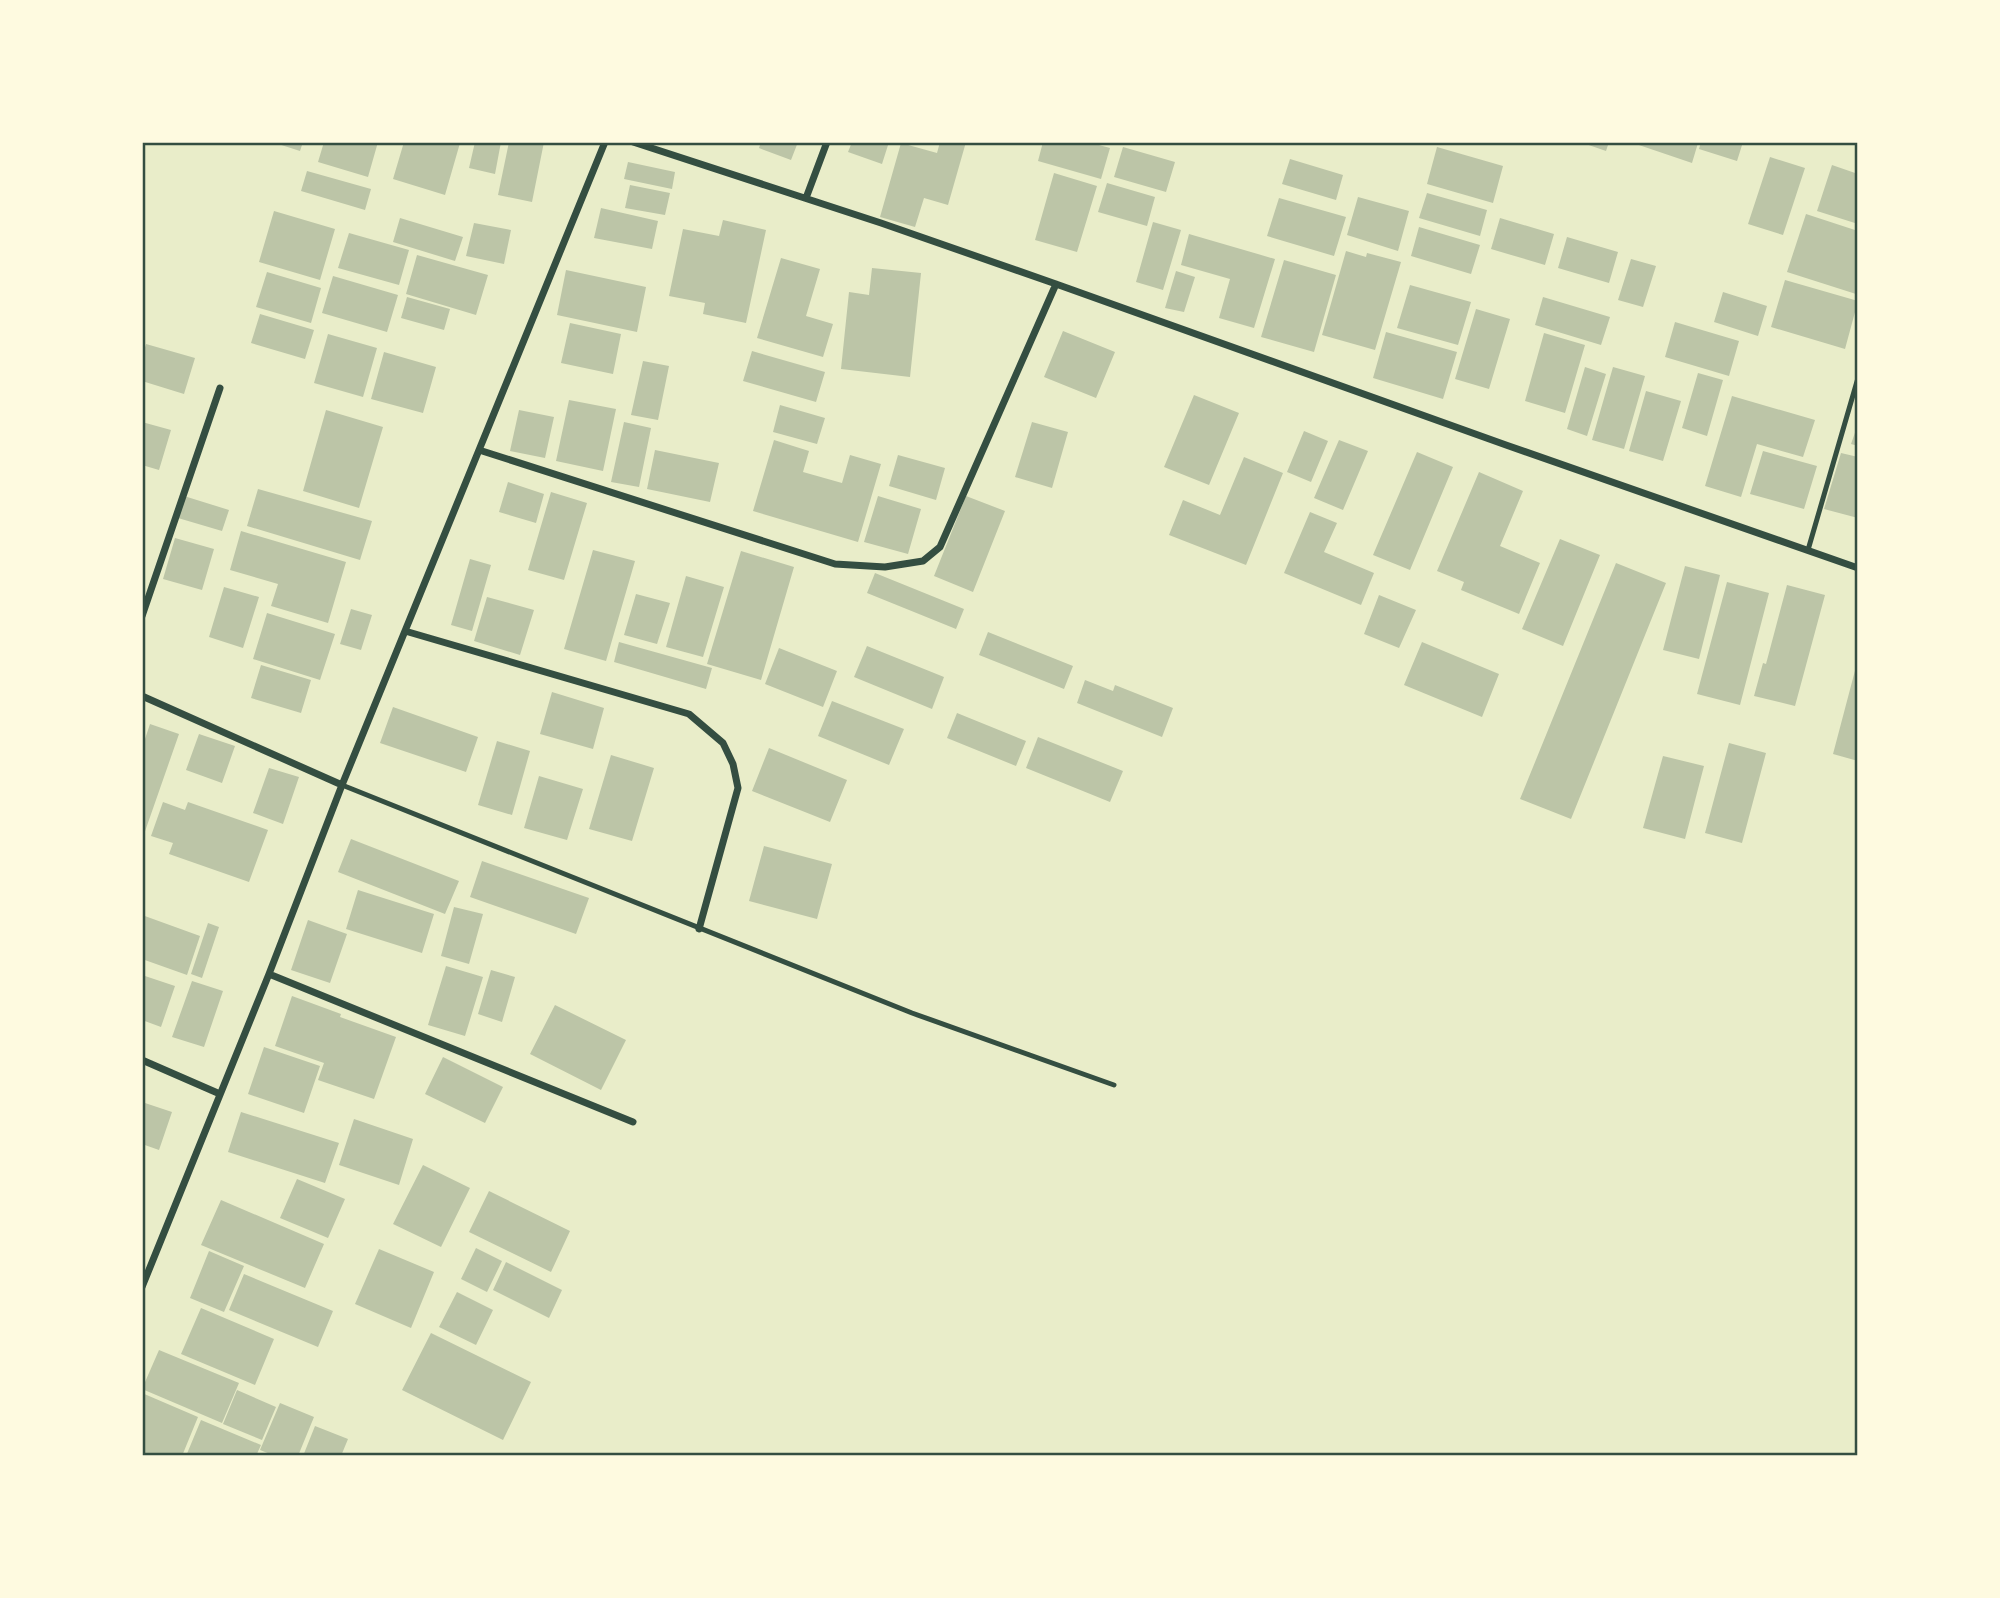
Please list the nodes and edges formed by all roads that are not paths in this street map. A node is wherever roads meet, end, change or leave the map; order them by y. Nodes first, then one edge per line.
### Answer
1 (605, 142) edge
2 (633, 142) edge
3 (827, 142) edge
4 (806, 198) junction
5 (1056, 284) junction
6 (1858, 378) edge
7 (220, 388) dead end
8 (480, 450) junction
9 (1808, 550) junction
10 (1858, 568) edge
11 (142, 616) edge
12 (405, 631) junction
13 (142, 696) edge
14 (342, 785) junction
15 (699, 929) junction
16 (269, 974) junction
17 (142, 1060) edge
18 (1114, 1085) dead end
19 (220, 1094) junction
20 (633, 1122) dead end
21 (142, 1287) edge

1 - 8 street
2 - 4 street
3 - 4 street
4 - 5 street
5 - 8 street
5 - 9 street
6 - 9 lane
7 - 11 street
8 - 12 street
9 - 10 street
12 - 14 street
12 - 15 street
13 - 14 street
14 - 15 lane
14 - 16 street
15 - 18 lane
16 - 19 street
16 - 20 street
17 - 19 street
19 - 21 street

